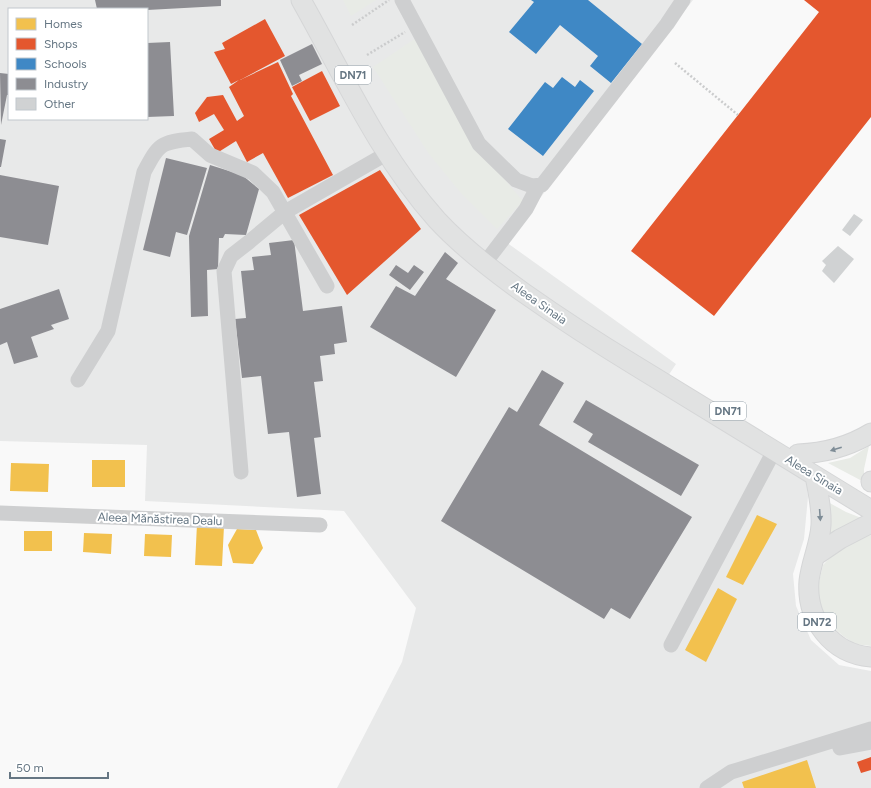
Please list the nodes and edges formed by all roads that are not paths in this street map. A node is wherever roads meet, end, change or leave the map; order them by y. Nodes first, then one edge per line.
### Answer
1 (301, 0) edge
2 (313, 0) edge
3 (402, 0) edge
4 (683, 0) edge
5 (386, 154) junction
6 (538, 186) junction
7 (285, 212) junction
8 (491, 255) junction
9 (327, 286) dead end
10 (78, 380) dead end
11 (871, 433) edge
12 (774, 451) junction
13 (798, 454) junction
14 (241, 472) dead end
15 (815, 476) junction
16 (871, 498) edge
17 (871, 510) edge
18 (0, 513) edge
19 (871, 523) edge
20 (320, 526) dead end
21 (815, 556) junction
22 (671, 645) dead end
23 (871, 657) edge
24 (871, 729) edge
25 (871, 742) edge
26 (709, 787) edge

1 - 5 main road, Aleea Sinaia
2 - 8 main road, Aleea Sinaia / DN71
3 - 6 street
4 - 6 street
5 - 7 street
5 - 12 main road, Aleea Sinaia
6 - 8 street
7 - 9 street
7 - 10 street
7 - 14 street
8 - 13 main road, Aleea Sinaia / DN71
11 -> 13 main road
12 - 15 main road, Aleea Sinaia
12 - 22 street
13 - 16 main road, Aleea Sinaia
15 - 17 main road, Aleea Sinaia
15 -> 21 main road, DN72
18 - 20 street, Aleea Mănăstirea Dealu
19 - 21 main road
21 - 23 main road, DN72
24 - 26 street
25 - 26 street

